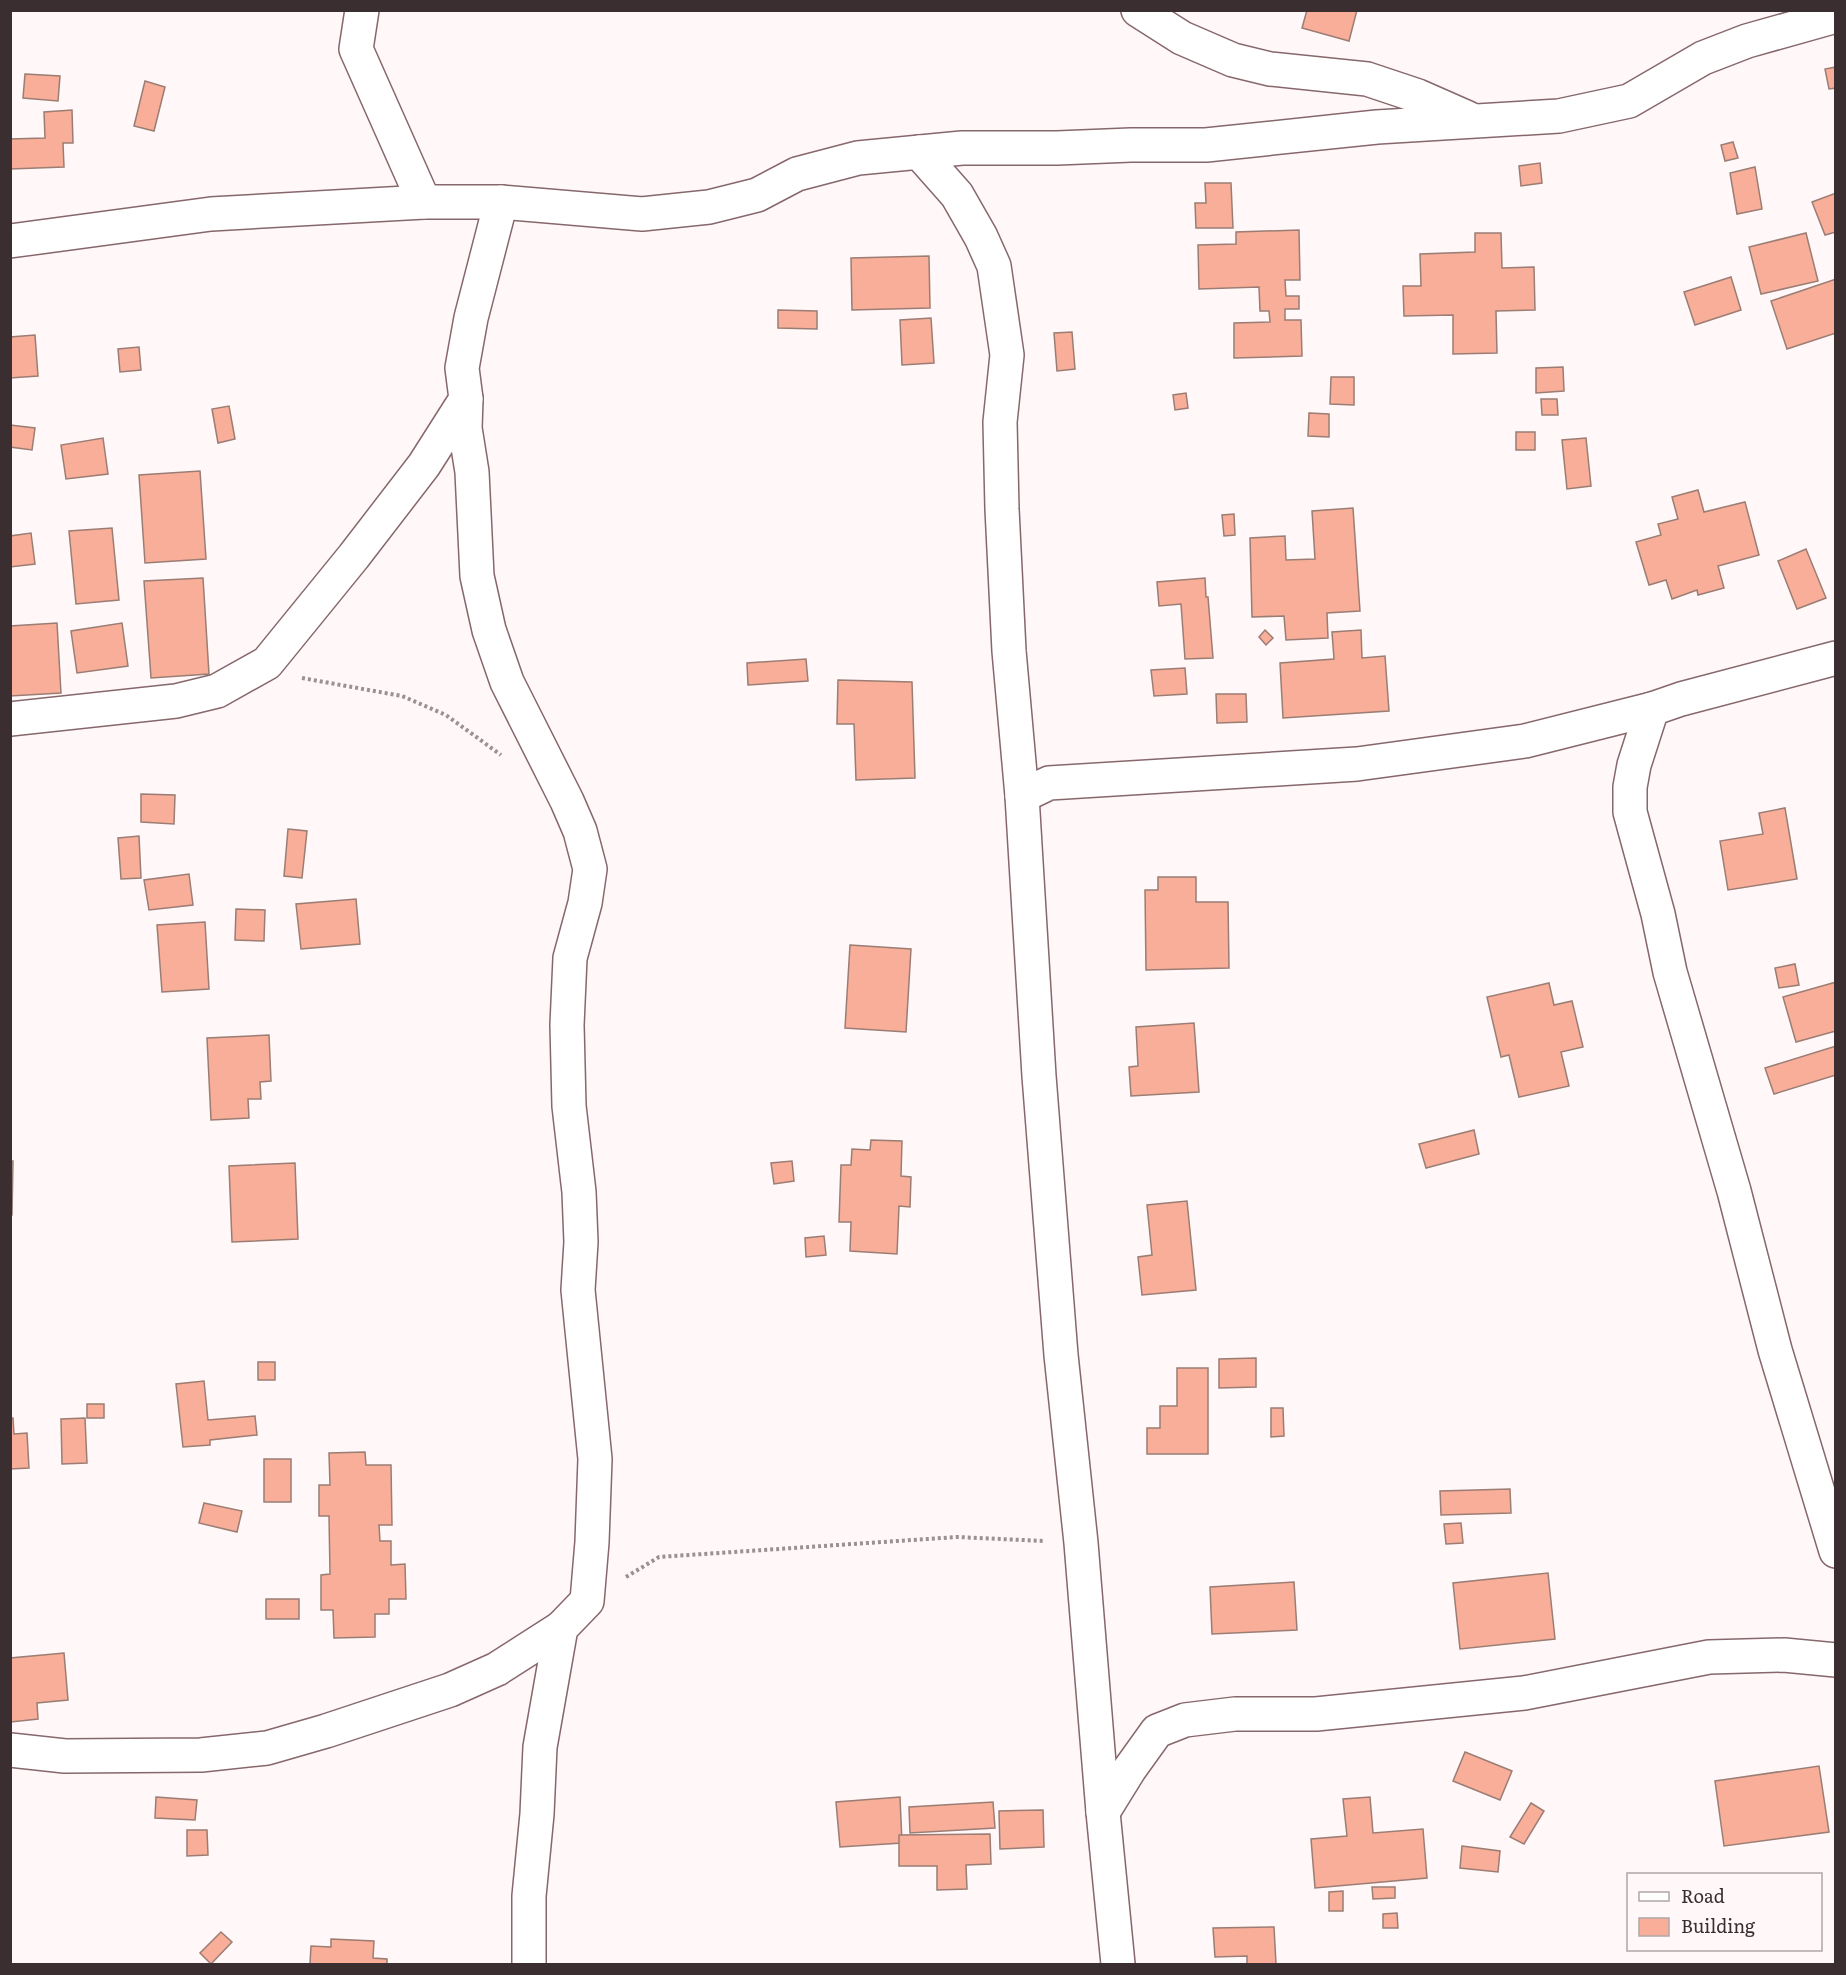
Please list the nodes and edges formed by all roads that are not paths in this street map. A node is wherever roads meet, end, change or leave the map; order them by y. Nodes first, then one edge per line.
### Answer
1 (362, 10) edge
2 (1138, 10) edge
3 (1836, 16) edge
4 (1475, 121) junction
5 (919, 152) junction
6 (424, 202) junction
7 (501, 202) junction
8 (10, 241) edge
9 (466, 399) junction
10 (1836, 658) edge
11 (1652, 709) junction
12 (10, 718) edge
13 (1022, 796) junction
14 (1836, 1551) edge
15 (561, 1628) junction
16 (1836, 1660) edge
17 (10, 1750) edge
18 (1103, 1812) junction
19 (529, 1965) edge
20 (1118, 1965) edge

1 - 6 street
2 - 4 street
3 - 4 street
4 - 5 street
5 - 7 street
5 - 13 street
6 - 7 street
6 - 8 street
7 - 9 street
9 - 12 street
9 - 15 street
10 - 11 street
11 - 13 street
11 - 14 street
13 - 18 street
15 - 17 street
15 - 19 street
16 - 18 street
18 - 20 street

